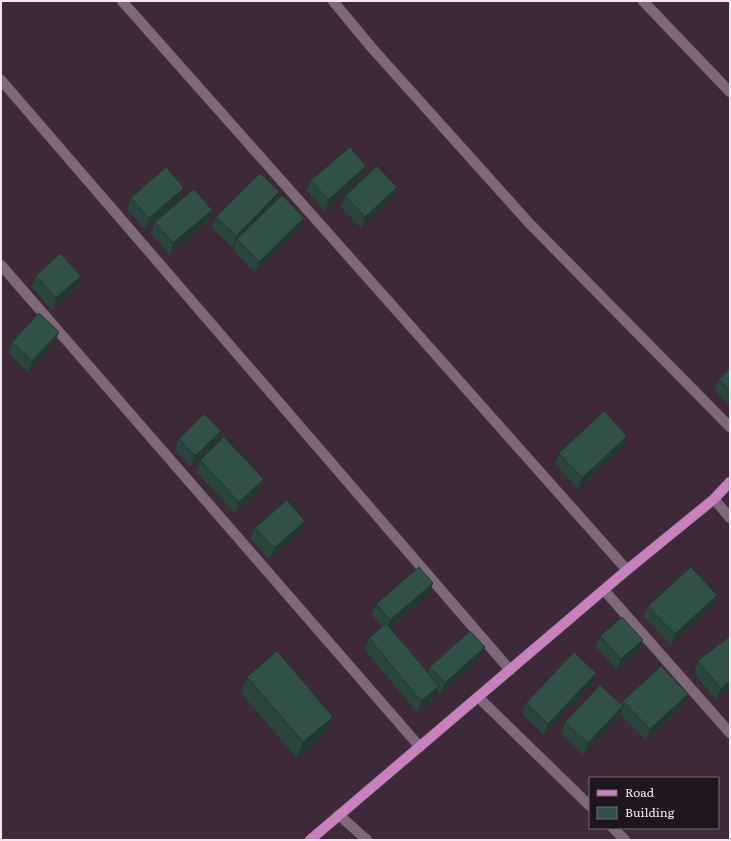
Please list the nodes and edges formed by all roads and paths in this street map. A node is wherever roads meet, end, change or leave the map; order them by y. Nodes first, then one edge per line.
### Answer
1 (122, 1) edge
2 (332, 1) edge
3 (643, 1) edge
4 (1, 80) edge
5 (730, 92) edge
6 (1, 266) edge
7 (730, 427) edge
8 (730, 482) edge
9 (714, 499) junction
10 (730, 518) edge
11 (627, 570) junction
12 (604, 590) junction
13 (510, 670) junction
14 (478, 697) junction
15 (730, 733) edge
16 (420, 747) junction
17 (589, 805) edge
18 (339, 815) junction
19 (614, 829) edge
20 (310, 840) edge
21 (367, 840) edge
22 (625, 840) edge

1 - 11 street
2 - 7 street
3 - 5 street
4 - 13 street
6 - 16 street
8 - 9 main road
9 - 10 street
9 - 11 main road
11 - 12 main road
12 - 13 main road
12 - 15 street
13 - 14 main road
14 - 16 main road
14 - 17 street
16 - 18 main road
18 - 20 main road
18 - 21 street
19 - 22 street

